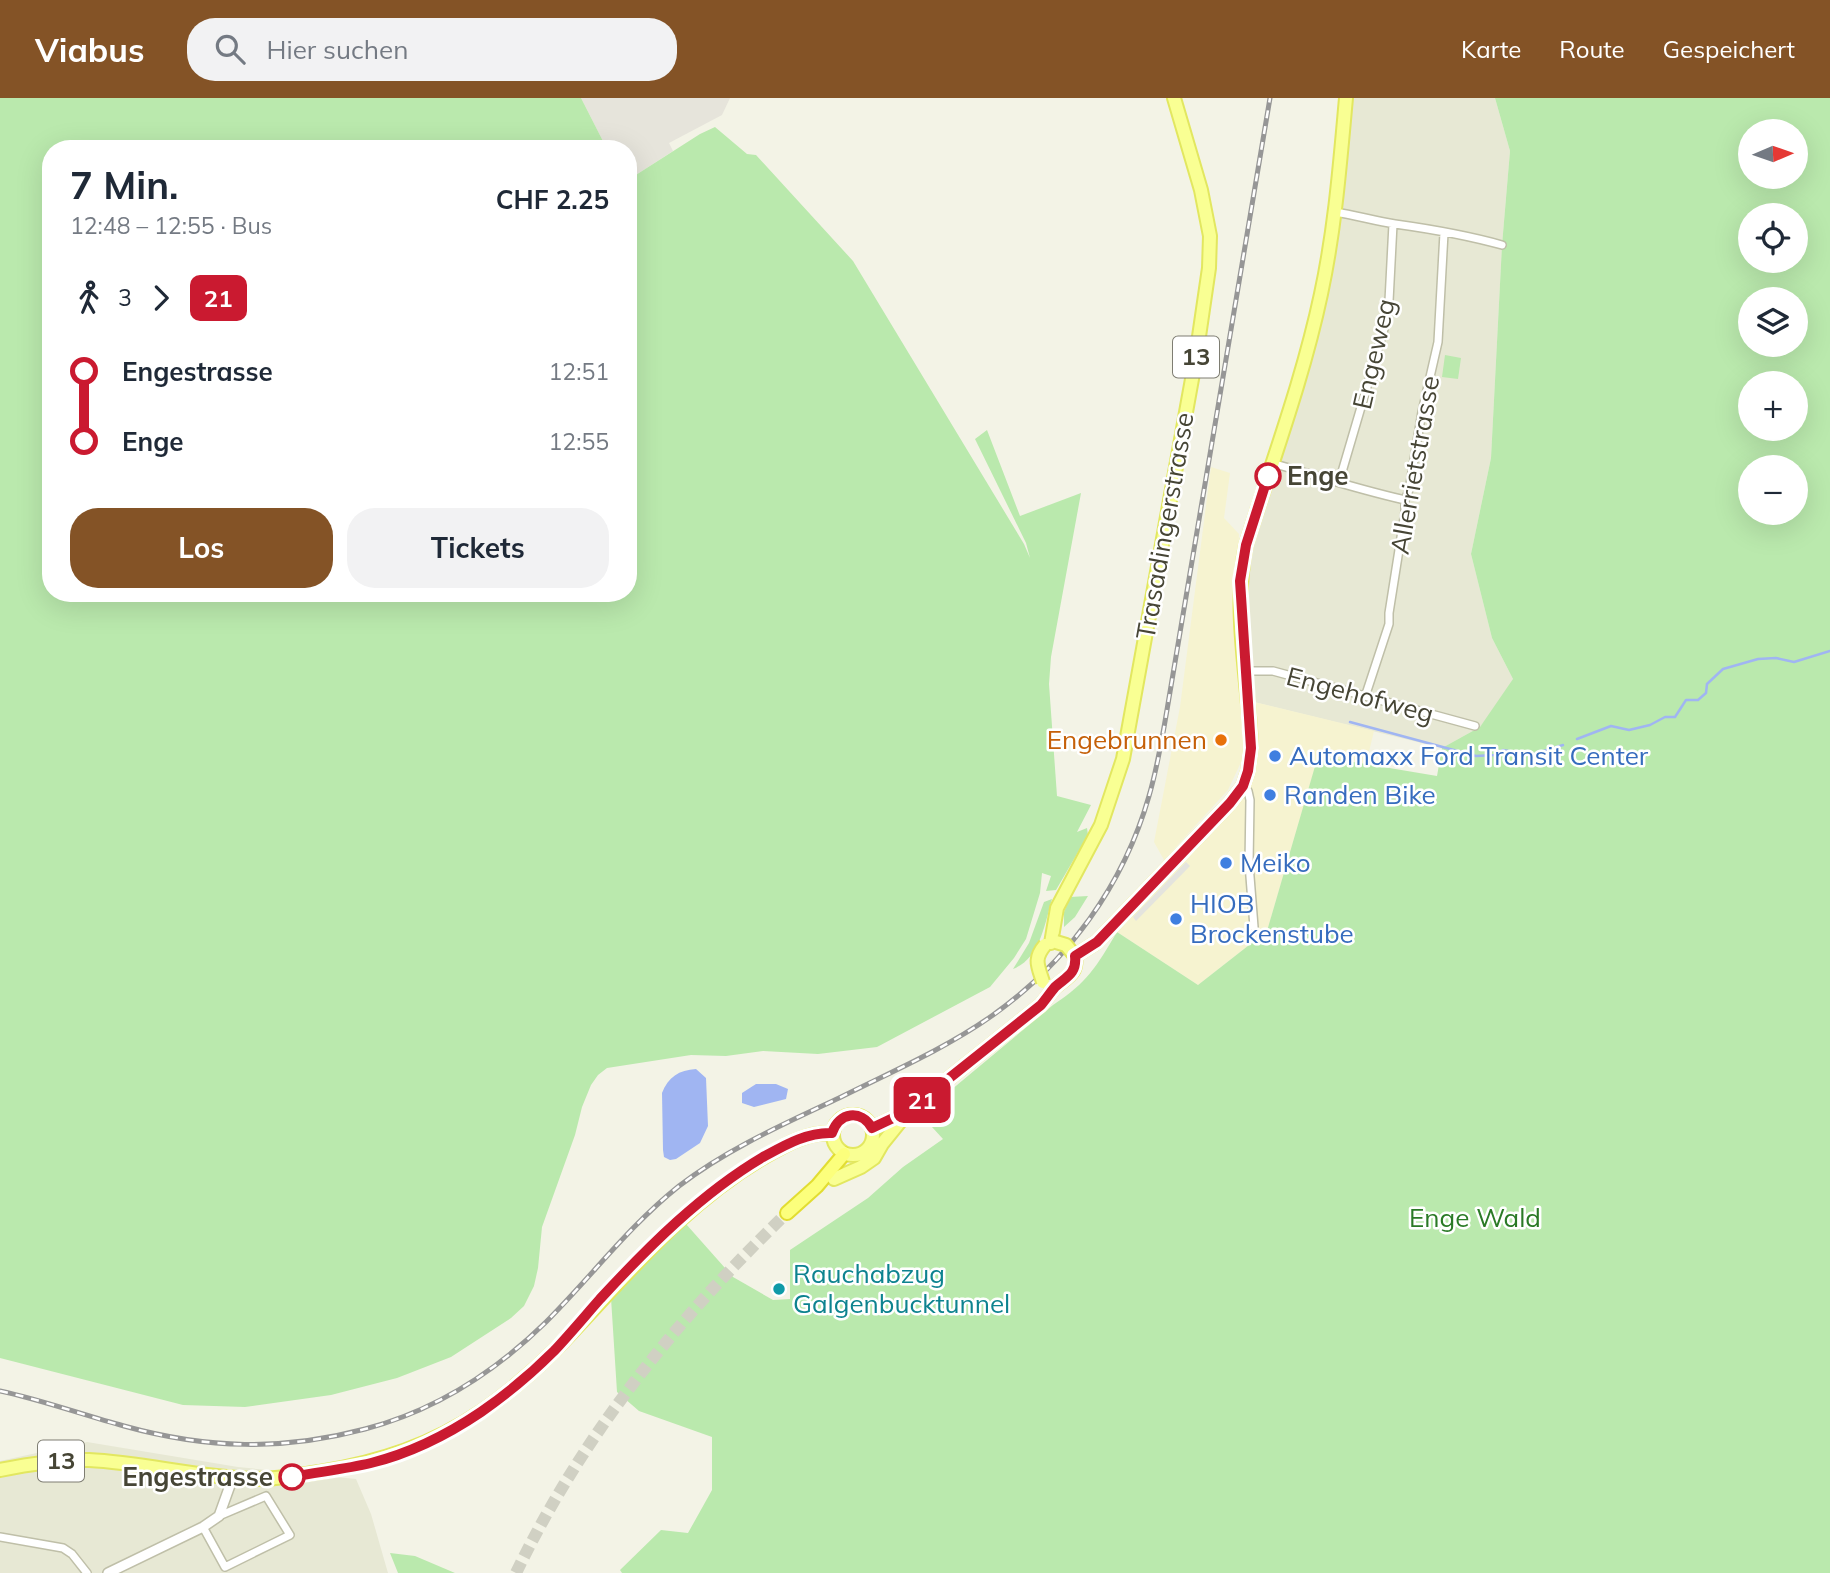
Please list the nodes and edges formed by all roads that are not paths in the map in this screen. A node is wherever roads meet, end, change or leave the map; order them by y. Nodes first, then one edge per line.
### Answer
1 (1174, 98) edge
2 (1346, 98) edge
3 (1335, 212) junction
4 (1393, 223) junction
5 (1444, 233) junction
6 (1502, 245) dead end
7 (1272, 463) junction
8 (1339, 482) junction
9 (1405, 500) junction
10 (1245, 671) junction
11 (1366, 694) junction
12 (1475, 726) dead end
13 (1243, 786) junction
14 (1254, 927) dead end
15 (1051, 943) junction
16 (1076, 959) junction
17 (1016, 1024) junction
18 (908, 1111) junction
19 (872, 1128) junction
20 (832, 1133) junction
21 (844, 1154) junction
22 (834, 1179) joint
23 (817, 1186) junction
24 (787, 1213) tunnel mouth
25 (0, 1470) edge
26 (233, 1477) junction
27 (219, 1516) junction
28 (203, 1527) junction
29 (0, 1537) edge
30 (86, 1573) edge
31 (108, 1573) edge

1 - 15 main road, Trasadingerstrasse / 13
2 - 3 main road
3 - 4 street
3 - 7 main road
4 - 5 street
4 - 8 street, Engeweg
5 - 6 street
5 - 9 street, Allerrietstrasse
7 - 8 street
7 - 10 main road
8 - 9 street
9 - 11 street, Allerrietstrasse
10 - 11 street, Engehofweg
10 - 13 main road
11 - 12 street, Engehofweg
13 - 14 street
13 - 16 main road
15 - 16 main road, bridge
15 - 17 main road, 13, bridge
16 - 17 main road, 13
17 - 18 main road, 13
18 - 19 main road, 13
18 - 22 main road
19 - 20 main road, 13
19 - 21 main road
20 - 21 main road
20 - 26 main road, 13
21 - 23 highway
22 - 23 highway
23 - 24 highway
25 - 26 main road, 13
26 - 27 street
27 - 28 street
27 - 28 street
28 - 31 street
29 - 30 street

